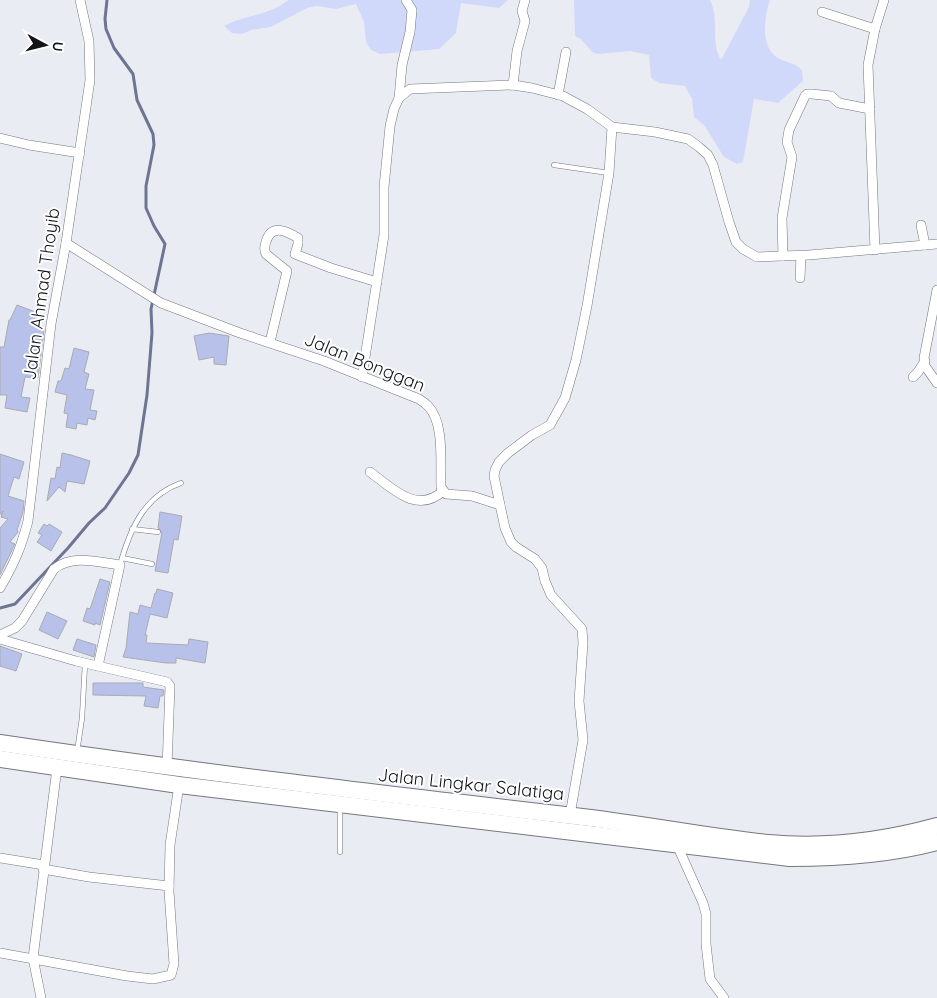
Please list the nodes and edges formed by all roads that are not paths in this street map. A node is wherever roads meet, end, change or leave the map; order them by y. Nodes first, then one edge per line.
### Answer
1 (80, 0) edge
2 (406, 0) edge
3 (525, 0) edge
4 (884, 0) edge
5 (822, 12) dead end
6 (875, 29) junction
7 (566, 52) dead end
8 (512, 85) junction
9 (558, 95) junction
10 (399, 98) junction
11 (870, 109) junction
12 (612, 127) junction
13 (0, 138) edge
14 (80, 153) junction
15 (554, 165) dead end
16 (609, 173) junction
17 (921, 225) dead end
18 (66, 243) junction
19 (937, 244) edge
20 (925, 245) junction
21 (874, 250) junction
22 (295, 254) junction
23 (782, 256) junction
24 (802, 256) junction
25 (287, 271) junction
26 (800, 278) dead end
27 (378, 282) junction
28 (937, 290) edge
29 (270, 342) junction
30 (925, 361) junction
31 (362, 377) junction
32 (913, 377) dead end
33 (937, 383) edge
34 (370, 472) dead end
35 (181, 483) dead end
36 (443, 491) junction
37 (500, 505) junction
38 (132, 529) junction
39 (158, 532) dead end
40 (121, 562) junction
41 (152, 564) dead end
42 (0, 588) edge
43 (0, 635) edge
44 (0, 639) edge
45 (85, 664) junction
46 (98, 666) junction
47 (0, 743) edge
48 (76, 754) junction
49 (0, 759) edge
50 (57, 768) junction
51 (166, 768) junction
52 (179, 785) junction
53 (340, 804) junction
54 (570, 815) junction
55 (937, 826) edge
56 (626, 831) junction
57 (937, 842) edge
58 (677, 845) junction
59 (340, 852) dead end
60 (0, 858) edge
61 (43, 867) junction
62 (169, 886) junction
63 (0, 953) edge
64 (33, 958) junction
65 (41, 998) edge
66 (724, 998) edge

1 - 14 street, Jalan Ahmad Thoyib
2 - 10 street
3 - 8 street
4 - 6 street
5 - 6 street
6 - 11 street
7 - 9 street
8 - 9 street
8 - 10 street
9 - 12 street
10 - 27 street
11 - 21 street
11 - 23 street
12 - 16 street
12 - 23 street
13 - 14 street
14 - 18 street, Jalan Ahmad Thoyib
15 - 16 lane
16 - 37 street
17 - 20 street
18 - 29 street, Jalan Bonggan
18 - 42 street, Jalan Ahmad Thoyib
19 - 20 street
20 - 21 street
21 - 24 street
22 - 25 street
22 - 25 street
22 - 27 street
23 - 24 street
24 - 26 street
25 - 29 street
27 - 31 street
28 - 30 street
29 - 31 street, Jalan Bonggan
30 - 32 street
30 - 33 street
31 - 36 street, Jalan Bonggan
34 - 36 street
35 - 38 lane
36 - 37 street
37 - 54 street
38 - 39 lane
38 - 40 lane
40 - 41 lane
40 - 43 street
40 - 46 street
44 - 45 street
45 - 46 street
45 - 48 lane
46 - 51 street
47 - 48 highway, Jalan Lingkar Salatiga
48 - 51 highway, Jalan Lingkar Salatiga
49 - 50 highway, Jalan Lingkar Salatiga
50 - 52 highway, Jalan Lingkar Salatiga
50 - 61 street
51 - 54 highway, Jalan Lingkar Salatiga
52 - 53 highway, Jalan Lingkar Salatiga
52 - 62 street
53 - 56 highway, Jalan Lingkar Salatiga
53 - 59 lane
54 - 56 highway, Jalan Lingkar Salatiga
55 - 56 highway, Jalan Lingkar Salatiga
56 - 58 highway, Jalan Lingkar Salatiga
57 - 58 highway, Jalan Lingkar Salatiga
58 - 66 street
60 - 61 street
61 - 62 street
61 - 64 street
62 - 64 street
63 - 64 street
64 - 65 street

